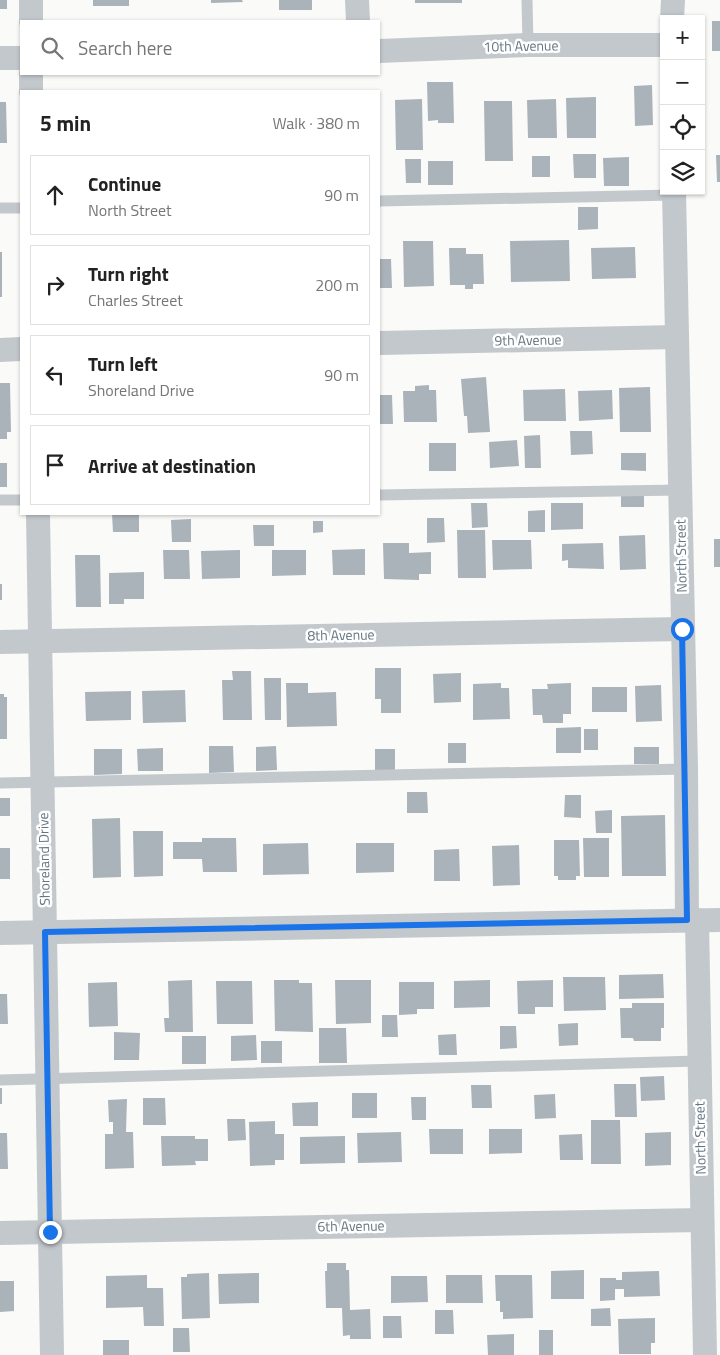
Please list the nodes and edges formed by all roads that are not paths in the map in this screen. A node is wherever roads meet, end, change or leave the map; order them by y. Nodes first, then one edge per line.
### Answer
1 (31, 0) edge
2 (357, 0) edge
3 (526, 0) edge
4 (673, 0) edge
5 (672, 15) edge
6 (31, 20) edge
7 (358, 20) edge
8 (528, 45) junction
9 (660, 45) edge
10 (380, 51) edge
11 (0, 58) edge
12 (20, 58) edge
13 (31, 75) edge
14 (31, 90) edge
15 (660, 193) edge
16 (674, 195) edge
17 (380, 201) edge
18 (0, 208) edge
19 (20, 208) edge
20 (677, 337) junction
21 (380, 343) edge
22 (20, 349) edge
23 (0, 350) edge
24 (680, 490) junction
25 (380, 494) edge
26 (0, 500) edge
27 (20, 500) edge
28 (38, 515) edge
29 (682, 629) junction
30 (40, 641) junction
31 (0, 642) edge
32 (686, 769) junction
33 (43, 782) junction
34 (0, 783) edge
35 (701, 920) edge
36 (45, 932) junction
37 (0, 933) edge
38 (698, 1061) junction
39 (48, 1079) junction
40 (0, 1080) edge
41 (702, 1220) junction
42 (50, 1232) junction
43 (0, 1233) edge
44 (52, 1355) edge
45 (705, 1355) edge

1 - 6 street
2 - 7 street
3 - 8 lane
4 - 5 street
8 - 9 street, 10th Avenue
8 - 10 street, 10th Avenue
11 - 12 street
13 - 14 street
15 - 17 lane
16 - 20 street, North Street
18 - 19 lane
20 - 21 street, 9th Avenue
20 - 24 street, North Street
22 - 23 street
24 - 25 lane
24 - 29 street, North Street
26 - 27 lane
28 - 30 street, Shoreland Drive
29 - 30 street, 8th Avenue
29 - 32 street, North Street
30 - 31 street, 8th Avenue
30 - 33 street, Shoreland Drive
32 - 33 lane
32 - 35 street, North Street
33 - 34 lane
33 - 36 street, Shoreland Drive
35 - 36 street
35 - 38 street, North Street
36 - 37 street
36 - 39 street, Shoreland Drive
38 - 39 lane
38 - 41 street, North Street
39 - 40 lane
39 - 42 street, Shoreland Drive
41 - 42 street, 6th Avenue
41 - 45 street, North Street
42 - 43 street, 6th Avenue
42 - 44 street, Shoreland Drive

